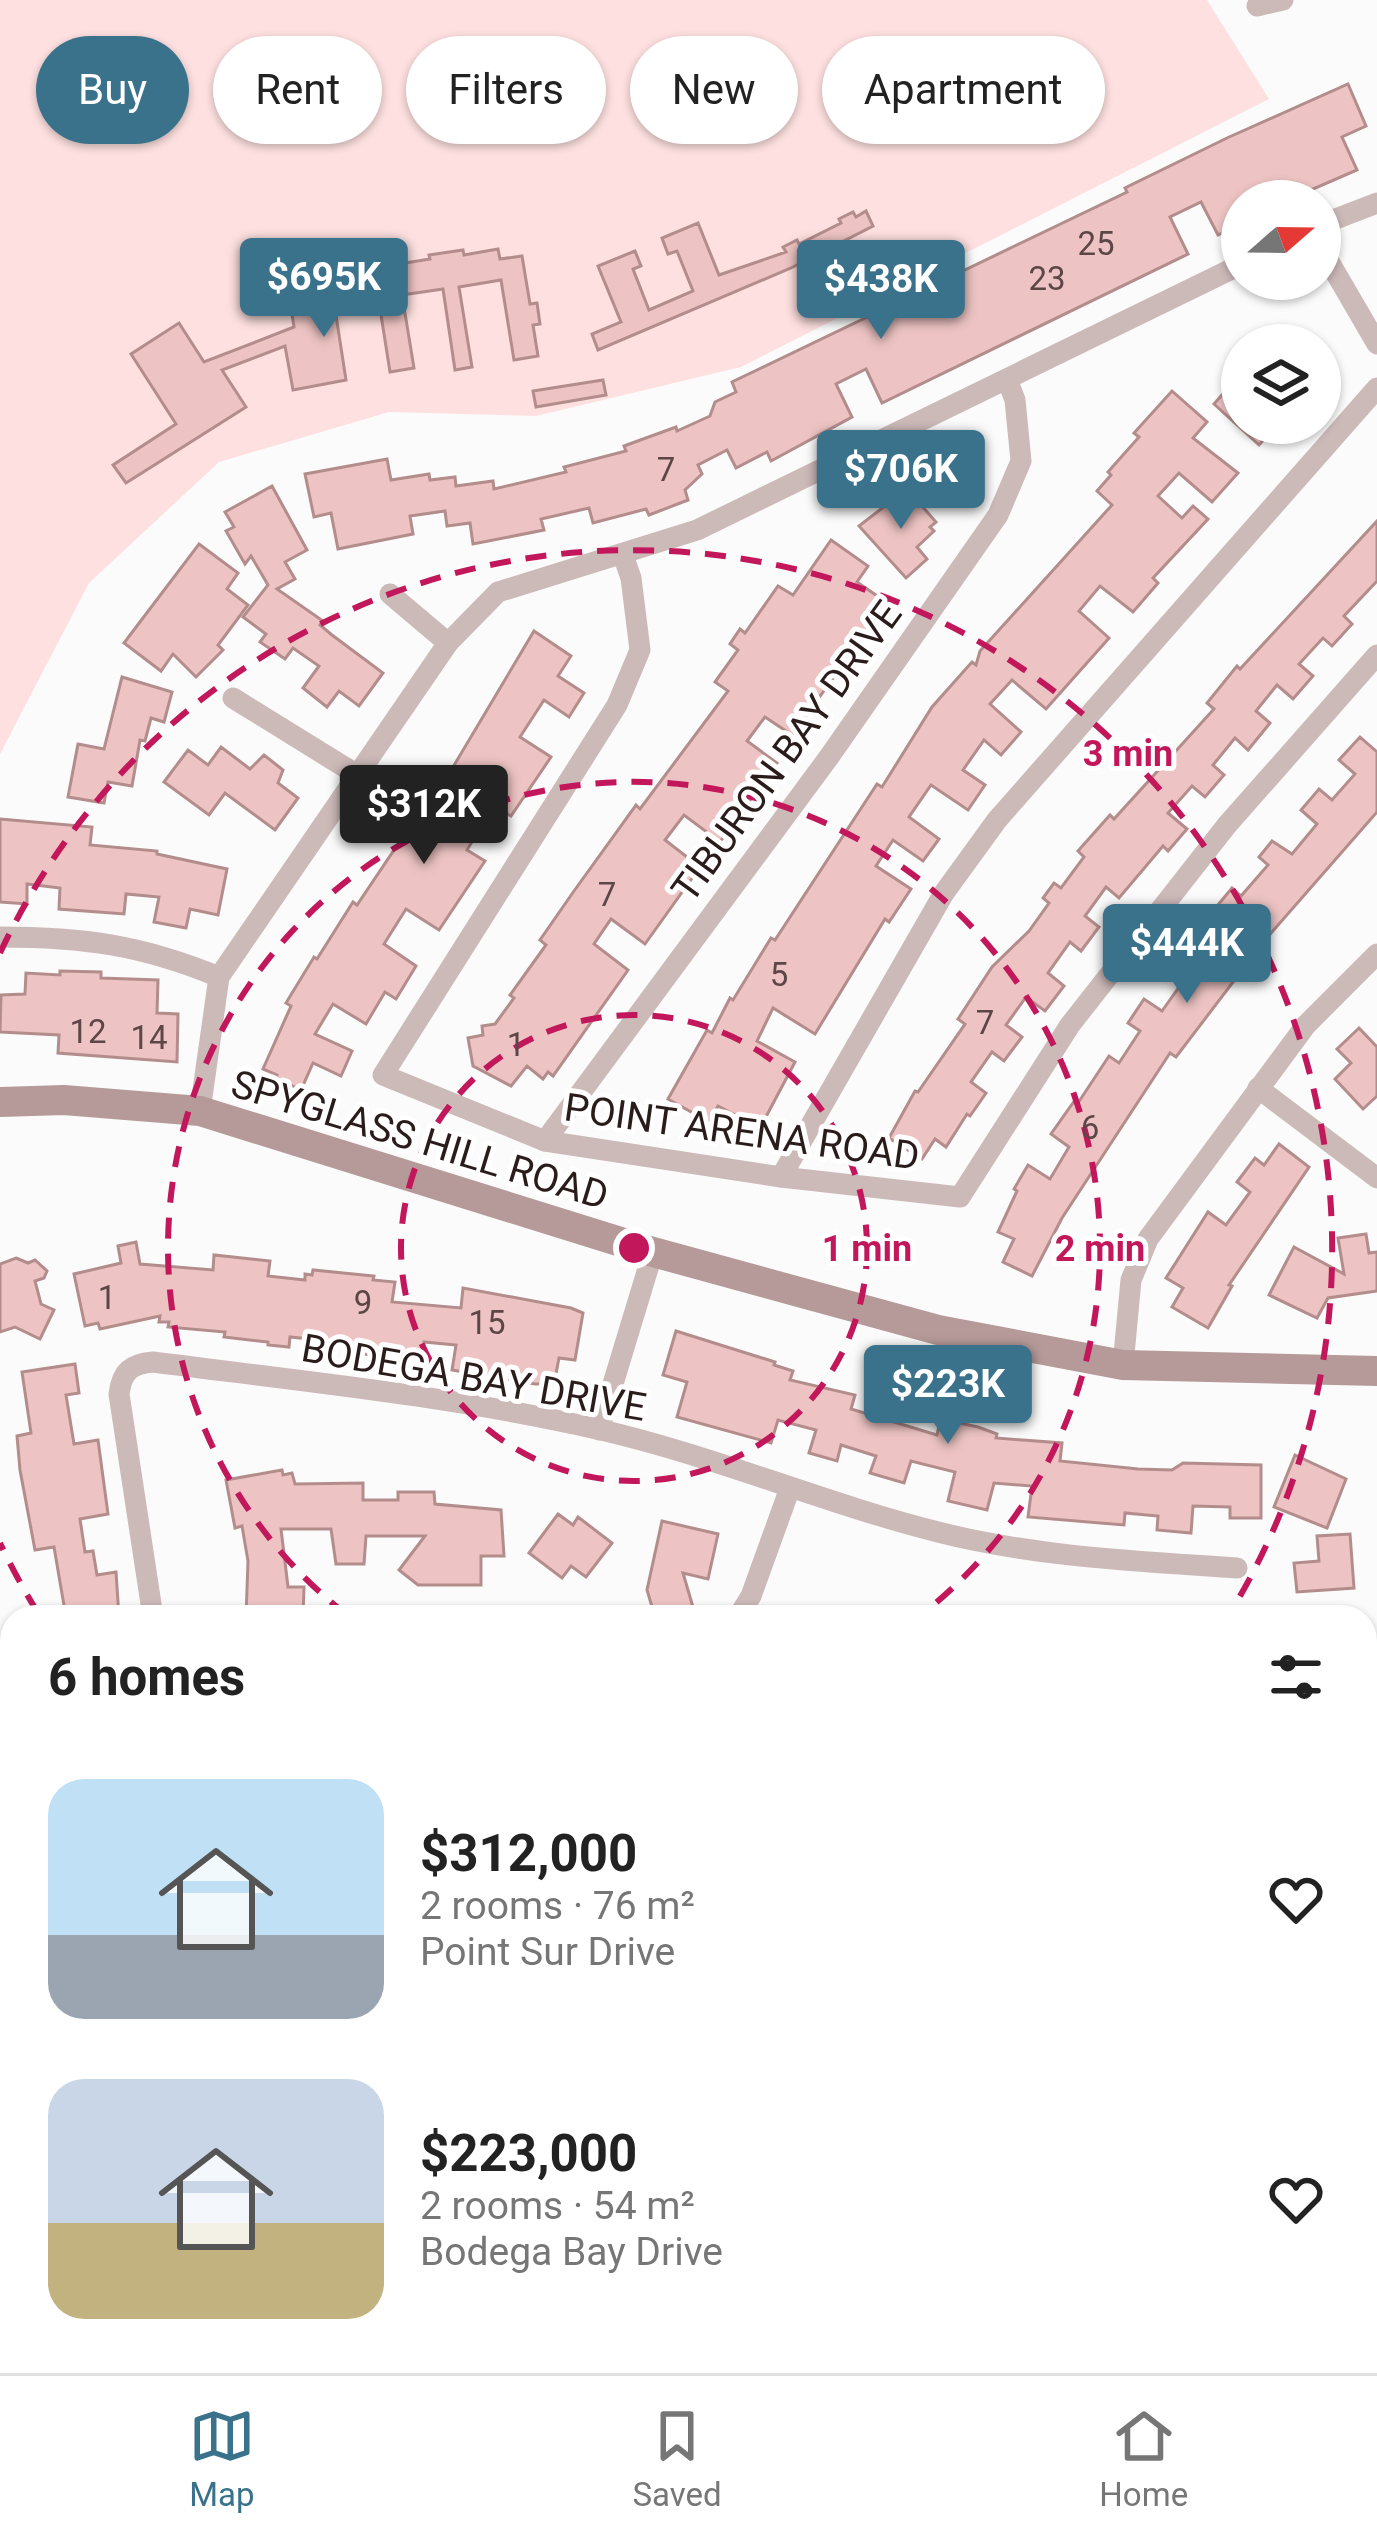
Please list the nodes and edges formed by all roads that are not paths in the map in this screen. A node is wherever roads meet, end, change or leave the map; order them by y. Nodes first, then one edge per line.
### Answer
1 (1283, 0) edge
2 (1257, 6) dead end
3 (1377, 203) edge
4 (1341, 217) edge
5 (1221, 274) edge
6 (1341, 282) edge
7 (1377, 344) edge
8 (1006, 379) junction
9 (1377, 388) edge
10 (623, 555) junction
11 (390, 594) dead end
12 (448, 643) junction
13 (1377, 655) edge
14 (233, 698) dead end
15 (359, 776) junction
16 (0, 937) edge
17 (1377, 954) edge
18 (219, 976) junction
19 (1258, 1088) junction
20 (0, 1102) edge
21 (200, 1112) junction
22 (545, 1142) junction
23 (781, 1177) junction
24 (1377, 1178) edge
25 (653, 1252) junction
26 (1123, 1366) junction
27 (1377, 1371) edge
28 (599, 1430) junction
29 (790, 1488) junction
30 (1237, 1568) dead end
31 (152, 1605) edge
32 (745, 1605) edge

1 - 2 street
3 - 4 street
5 - 8 street
6 - 7 street
8 - 10 street
8 - 22 street, TIBURON BAY DRIVE
9 - 23 street
10 - 12 street
10 - 22 street, POINT ARENA ROAD
11 - 12 street
12 - 15 street
13 - 23 street, POINT ARENA ROAD
14 - 15 street
15 - 18 street
16 - 18 street
17 - 19 street
18 - 21 street
19 - 24 street
19 - 26 street
20 - 21 main road, SPYGLASS HILL ROAD
21 - 25 main road, SPYGLASS HILL ROAD
22 - 23 street, POINT ARENA ROAD
25 - 26 main road, SPYGLASS HILL ROAD
25 - 28 street
26 - 27 main road, SPYGLASS HILL ROAD
28 - 29 street, BODEGA BAY DRIVE
28 - 31 street, BODEGA BAY DRIVE
29 - 30 street, BODEGA BAY DRIVE
29 - 32 street

